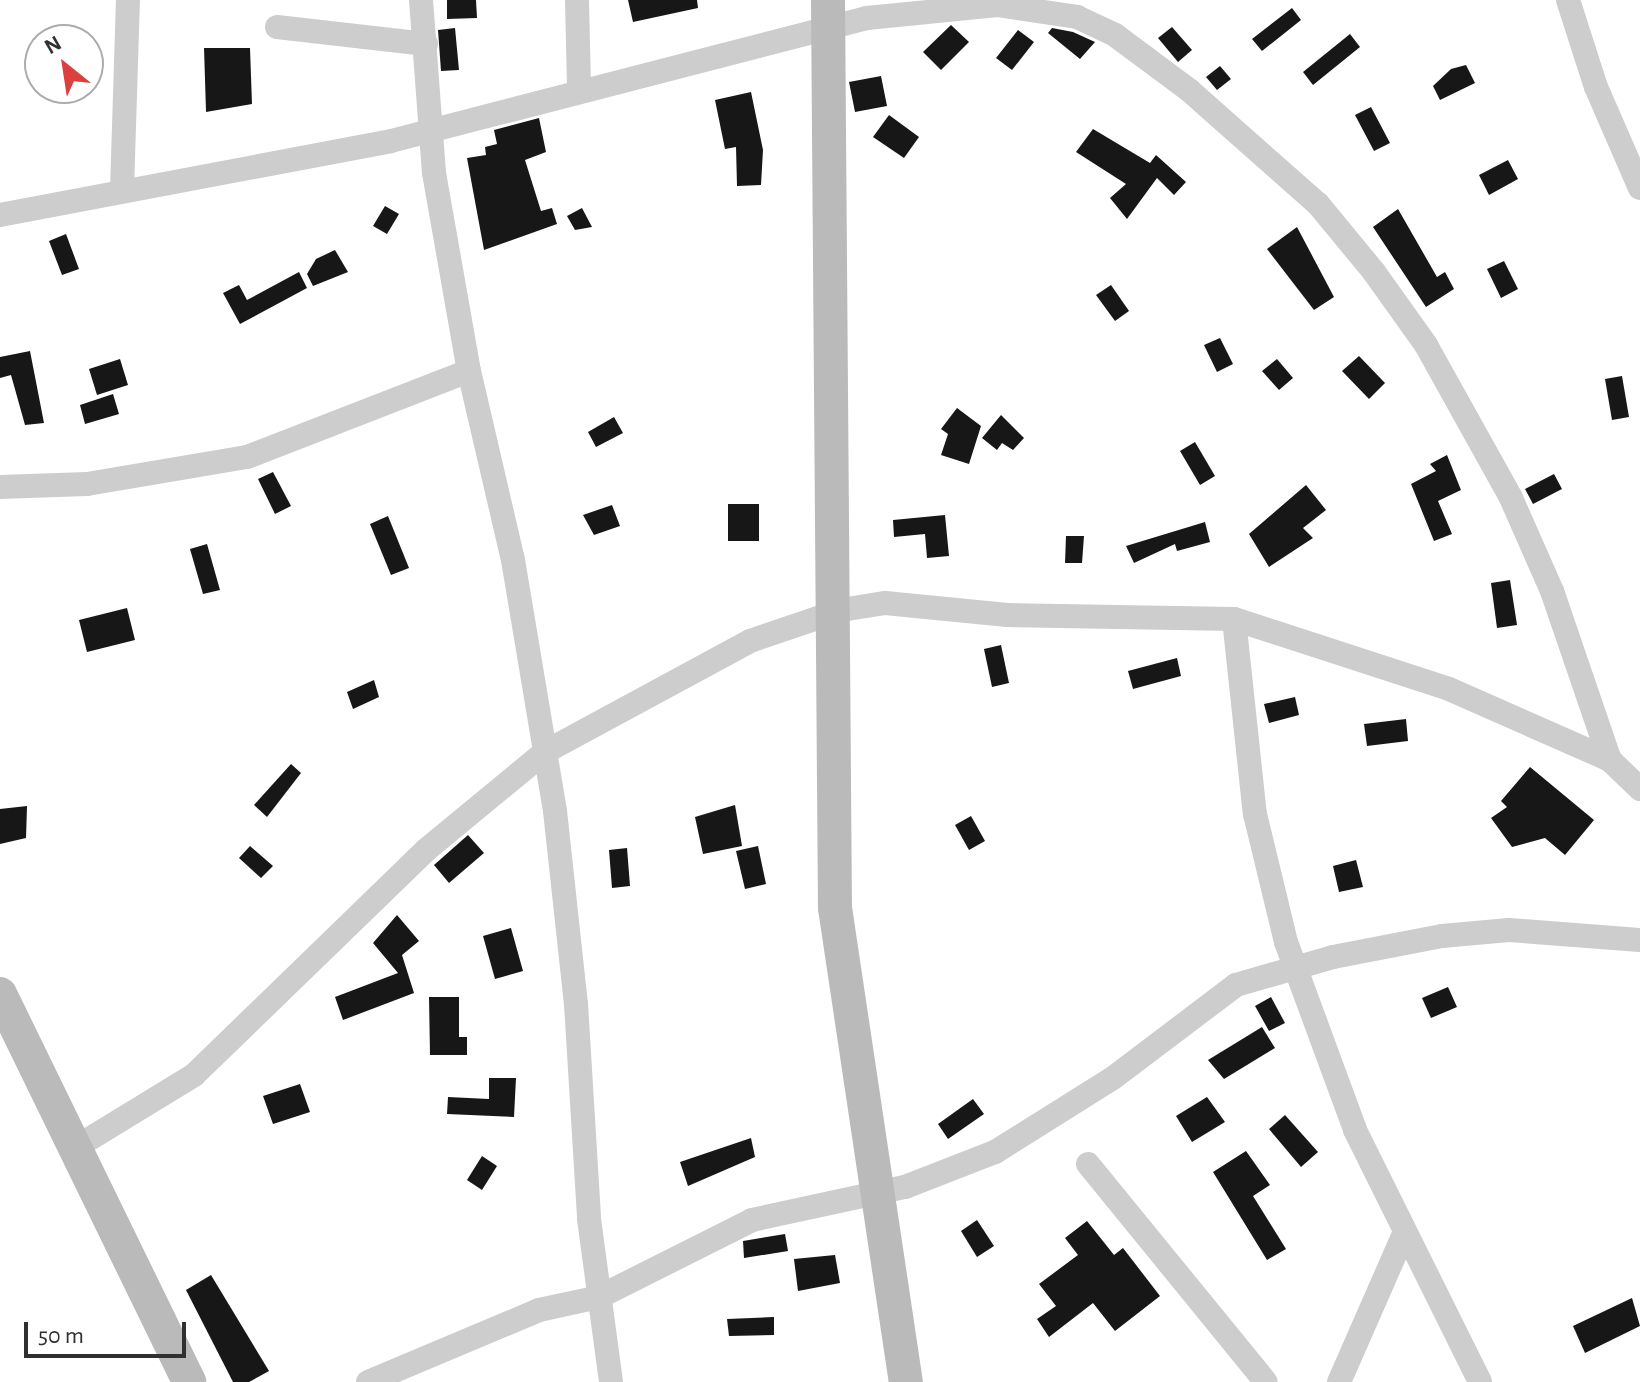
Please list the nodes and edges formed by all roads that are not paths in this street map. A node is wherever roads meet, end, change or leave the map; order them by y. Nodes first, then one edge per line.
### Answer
1 (128, 0) edge
2 (421, 0) edge
3 (577, 0) edge
4 (1568, 0) edge
5 (1034, 3) edge
6 (826, 16) edge
7 (277, 27) dead end
8 (426, 44) junction
9 (579, 89) junction
10 (433, 128) junction
11 (1629, 136) edge
12 (1640, 188) edge
13 (122, 190) junction
14 (0, 215) edge
15 (469, 371) junction
16 (0, 487) edge
17 (831, 613) junction
18 (1234, 619) junction
19 (545, 752) junction
20 (1610, 760) junction
21 (1640, 789) edge
22 (1640, 940) edge
23 (1294, 967) junction
24 (0, 994) edge
25 (73, 1149) junction
26 (1088, 1164) dead end
27 (880, 1189) junction
28 (1403, 1236) junction
29 (599, 1297) junction
30 (172, 1347) junction
31 (165, 1382) edge
32 (189, 1382) edge
33 (368, 1382) edge
34 (611, 1382) edge
35 (906, 1382) edge
36 (1266, 1382) edge
37 (1339, 1382) edge
38 (1480, 1382) edge

1 - 13 street
2 - 8 street
3 - 9 street
4 - 11 street
5 - 6 street
5 - 20 street
6 - 9 street
6 - 17 street
7 - 8 street
8 - 10 street
9 - 10 street
10 - 13 street
10 - 15 street
11 - 12 street
13 - 14 street
15 - 16 street
15 - 19 street
17 - 18 street
17 - 19 street
17 - 27 street
18 - 20 street
18 - 23 street
19 - 25 street
19 - 29 street
20 - 21 street
22 - 23 street
23 - 27 street
23 - 28 street
24 - 25 street
25 - 30 street
26 - 36 street
27 - 29 street
27 - 35 street
28 - 37 street
28 - 38 street
29 - 33 street
29 - 34 street
30 - 31 street
30 - 32 street

